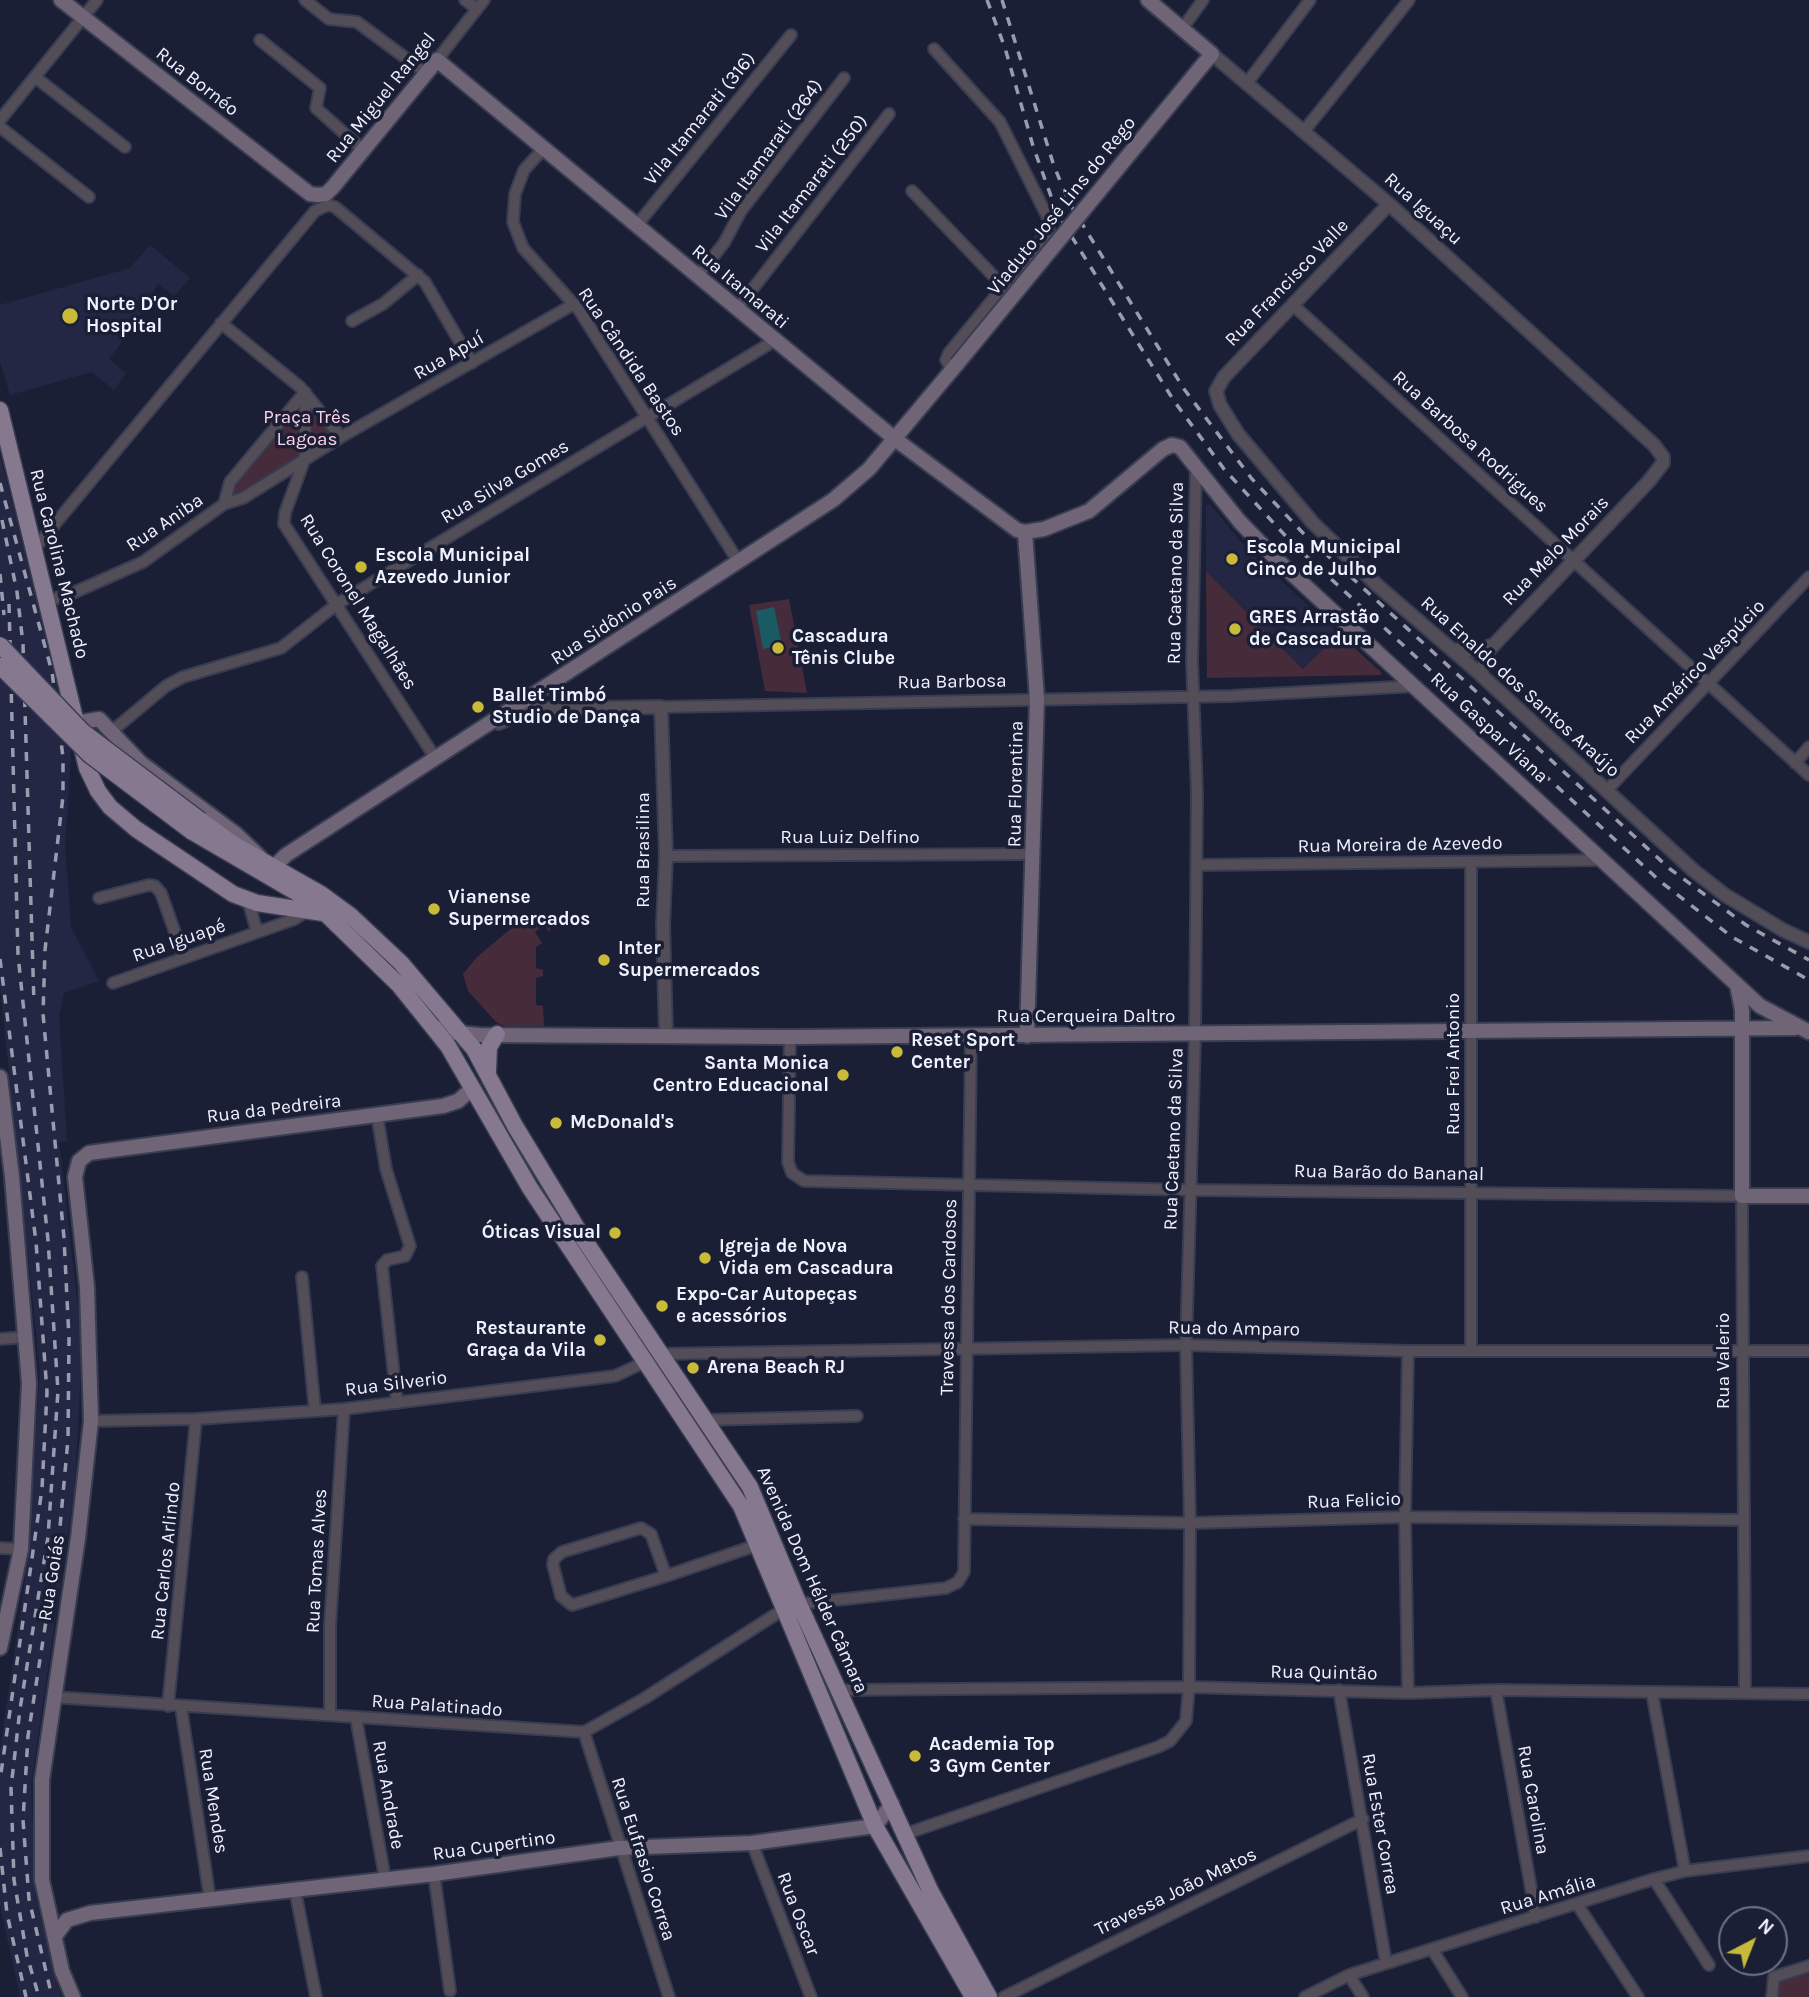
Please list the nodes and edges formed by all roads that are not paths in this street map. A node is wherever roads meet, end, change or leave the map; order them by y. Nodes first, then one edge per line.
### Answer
1 (61, 0) edge
2 (97, 0) edge
3 (305, 0) edge
4 (465, 0) edge
5 (1148, 0) edge
6 (1203, 0) edge
7 (1310, 0) edge
8 (1409, 0) edge
9 (481, 5) edge
10 (83, 18) junction
11 (1182, 29) junction
12 (790, 35) dead end
13 (260, 40) dead end
14 (934, 49) dead end
15 (1212, 54) junction
16 (437, 60) junction
17 (426, 73) junction
18 (35, 77) junction
19 (844, 78) dead end
20 (1247, 83) junction
21 (890, 114) dead end
22 (0, 120) edge
23 (0, 127) edge
24 (1304, 131) junction
25 (125, 147) dead end
26 (544, 148) junction
27 (363, 150) junction
28 (333, 187) junction
29 (912, 191) dead end
30 (310, 194) junction
31 (89, 197) dead end
32 (1389, 204) junction
33 (335, 207) junction
34 (315, 211) junction
35 (637, 225) junction
36 (418, 275) junction
37 (698, 276) junction
38 (1003, 286) junction
39 (574, 304) junction
40 (1293, 305) junction
41 (737, 309) junction
42 (352, 321) dead end
43 (221, 323) junction
44 (774, 341) junction
45 (472, 363) junction
46 (955, 367) junction
47 (1216, 391) joint
48 (304, 392) junction
49 (0, 410) edge
50 (648, 416) junction
51 (341, 437) junction
52 (895, 439) junction
53 (1663, 457) joint
54 (306, 458) junction
55 (1196, 466) junction
56 (224, 504) junction
57 (1026, 533) junction
58 (35, 548) junction
59 (738, 561) junction
60 (1573, 561) junction
61 (1809, 577) edge
62 (47, 601) junction
63 (337, 604) junction
64 (0, 645) edge
65 (1493, 645) junction
66 (1452, 650) junction
67 (0, 666) edge
68 (1480, 674) junction
69 (1707, 684) junction
70 (1416, 686) junction
71 (1193, 696) junction
72 (1037, 699) junction
73 (661, 707) junction
74 (491, 725) junction
75 (77, 729) junction
76 (111, 732) junction
77 (1809, 747) edge
78 (436, 759) junction
79 (1795, 762) junction
80 (1809, 775) edge
81 (1606, 791) junction
82 (195, 826) junction
83 (1033, 854) junction
84 (666, 856) junction
85 (1603, 860) junction
86 (1471, 862) junction
87 (268, 864) junction
88 (1197, 865) junction
89 (99, 898) dead end
90 (248, 901) junction
91 (308, 910) junction
92 (326, 914) junction
93 (257, 932) junction
94 (1809, 942) edge
95 (184, 958) junction
96 (113, 983) dead end
97 (1737, 983) junction
98 (432, 1026) junction
99 (1741, 1028) junction
100 (1471, 1030) junction
101 (1803, 1030) edge
102 (463, 1034) junction
103 (497, 1034) junction
104 (666, 1035) junction
105 (1195, 1035) junction
106 (1027, 1036) junction
107 (790, 1037) junction
108 (971, 1037) junction
109 (488, 1074) junction
110 (0, 1077) edge
111 (473, 1088) junction
112 (2, 1114) edge
113 (377, 1115) junction
114 (79, 1161) joint
115 (968, 1186) junction
116 (1190, 1190) junction
117 (1471, 1193) junction
118 (1742, 1196) junction
119 (1809, 1196) edge
120 (302, 1277) dead end
121 (27, 1337) junction
122 (0, 1339) edge
123 (1186, 1345) junction
124 (965, 1349) junction
125 (1471, 1350) junction
126 (1743, 1350) junction
127 (1809, 1350) edge
128 (1408, 1351) junction
129 (652, 1358) junction
130 (397, 1403) junction
131 (344, 1409) junction
132 (315, 1411) junction
133 (857, 1416) dead end
134 (196, 1419) junction
135 (705, 1420) junction
136 (90, 1421) junction
137 (1405, 1517) junction
138 (964, 1519) junction
139 (1744, 1520) junction
140 (1190, 1523) junction
141 (757, 1545) junction
142 (0, 1548) edge
143 (21, 1549) junction
144 (666, 1576) junction
145 (791, 1606) junction
146 (0, 1647) edge
147 (1189, 1687) junction
148 (838, 1690) junction
149 (1339, 1690) junction
150 (1496, 1690) junction
151 (1408, 1693) junction
152 (1652, 1693) junction
153 (1745, 1693) junction
154 (1809, 1694) edge
155 (53, 1697) junction
156 (168, 1706) junction
157 (181, 1707) junction
158 (330, 1714) junction
159 (356, 1718) junction
160 (584, 1732) junction
161 (892, 1804) junction
162 (1363, 1819) junction
163 (875, 1826) junction
164 (905, 1835) junction
165 (752, 1843) junction
166 (619, 1848) junction
167 (1809, 1856) edge
168 (1685, 1871) junction
169 (434, 1874) junction
170 (385, 1878) junction
171 (1654, 1879) junction
172 (295, 1890) junction
173 (46, 1897) junction
174 (211, 1899) junction
175 (1577, 1905) junction
176 (90, 1913) junction
177 (1536, 1917) junction
178 (54, 1936) junction
179 (1432, 1949) junction
180 (1386, 1963) junction
181 (1709, 1965) dead end
182 (1809, 1966) edge
183 (1349, 1975) junction
184 (450, 1991) dead end
185 (73, 1997) edge
186 (316, 1997) edge
187 (669, 1997) edge
188 (811, 1997) edge
189 (973, 1997) edge
190 (989, 1997) edge
191 (1004, 1997) edge
192 (1305, 1997) edge
193 (1363, 1997) edge
194 (1462, 1997) edge
195 (1638, 1997) edge
196 (1772, 1997) edge

1 - 10 main road, Rua Bornéo
2 - 10 street
3 - 17 street
4 - 9 street
5 - 11 main road, Rua Iguaçu
6 - 11 street
7 - 20 street
8 - 24 street
9 - 16 street, Rua Miguel Rangel
10 - 18 street
10 - 30 main road, Rua Bornéo
11 - 15 main road, Rua Iguaçu
12 - 35 street, Vila Itamarati (316)
13 - 27 street
14 - 38 street
15 - 20 street, Rua Iguaçu
15 - 46 main road, Viaduto José Lins do Rego, bridge
16 - 17 main road, Rua Miguel Rangel
16 - 26 main road, Rua Itamarati
17 - 27 main road, Rua Miguel Rangel
18 - 22 street
18 - 25 street
19 - 37 street, Vila Itamarati (264)
20 - 24 street, Rua Iguaçu
21 - 41 street, Vila Itamarati (250)
23 - 31 street
24 - 32 street, Rua Iguaçu
26 - 35 main road, Rua Itamarati
26 - 39 street, Rua Cândida Bastos
27 - 28 main road, Rua Miguel Rangel
28 - 30 main road, Rua Miguel Rangel
28 - 33 street, Rua Miguel Rangel
29 - 38 street
30 - 34 street
32 - 40 street, Rua Francisco Valle
32 - 53 street, Rua Iguaçu
33 - 34 street
33 - 36 street
34 - 43 street
35 - 37 main road, Rua Itamarati
36 - 42 street
36 - 45 street
37 - 41 main road, Rua Itamarati
38 - 46 street
39 - 45 street, Rua Apuí
39 - 50 street, Rua Cândida Bastos
40 - 47 street, Rua Francisco Valle
40 - 60 street, Rua Barbosa Rodrigues
41 - 44 main road, Rua Itamarati
43 - 48 street
43 - 58 street
44 - 50 street, Rua Silva Gomes
44 - 52 main road, Rua Itamarati
45 - 51 street, Rua Apuí
46 - 52 main road, Viaduto José Lins do Rego
47 - 66 street, Rua Enaldo dos Santos Araújo
48 - 51 street
48 - 54 street
48 - 56 street
49 - 58 main road, Rua Carolina Machado
50 - 59 street, Rua Cândida Bastos
50 - 63 street, Rua Silva Gomes
51 - 54 street
52 - 57 main road, Rua Itamarati
52 - 59 main road, Rua Sidônio Pais
53 - 60 street, Rua Melo Morais
54 - 56 street
54 - 63 street, Rua Coronel Magalhães
55 - 57 main road, Rua Gaspar Viana
55 - 70 main road, Rua Gaspar Viana
55 - 71 street, Rua Caetano da Silva
56 - 62 street, Rua Aniba
57 - 72 main road, Rua Florentina
58 - 62 main road, Rua Carolina Machado
59 - 74 main road, Rua Sidônio Pais
60 - 65 street, Rua Melo Morais
60 - 69 street, Rua Barbosa Rodrigues
61 - 69 street, Rua Américo Vespúcio
62 - 75 main road, Rua Carolina Machado
63 - 76 street, Rua Silva Gomes
63 - 78 street, Rua Coronel Magalhães
64 - 82 main road, bridge
65 - 66 street
65 - 68 street, Rua Melo Morais
66 - 68 street, Rua Enaldo dos Santos Araújo
67 - 82 main road, bridge
68 - 81 street, Rua Enaldo dos Santos Araújo
69 - 79 street, Rua Barbosa Rodrigues
69 - 81 street, Rua Américo Vespúcio
70 - 71 street, Rua Barbosa
70 - 85 main road, Rua Gaspar Viana
71 - 72 street, Rua Barbosa
71 - 88 street, Rua Caetano da Silva
72 - 73 street, Rua Barbosa
72 - 83 main road, Rua Florentina
73 - 74 street, Rua Barbosa
73 - 84 street, Rua Brasilina
74 - 78 main road, Rua Sidônio Pais
75 - 76 main road, Avenida Dom Hélder Câmara
75 - 90 main road
76 - 87 main road, Avenida Dom Hélder Câmara
77 - 79 street
78 - 87 main road, Rua Sidônio Pais
79 - 80 street, Rua Barbosa Rodrigues
81 - 94 street, Rua Enaldo dos Santos Araújo
82 - 87 main road, Avenida Dom Hélder Câmara
82 - 92 main road, Avenida Dom Hélder Câmara
83 - 84 street, Rua Luiz Delfino
83 - 106 main road, Rua Florentina
84 - 104 street, Rua Brasilina
85 - 86 street, Rua Moreira de Azevedo
85 - 97 main road, Rua Gaspar Viana
86 - 88 street, Rua Moreira de Azevedo
86 - 100 street, Rua Frei Antonio
87 - 102 main road, Avenida Dom Hélder Câmara
88 - 105 street, Rua Caetano da Silva
89 - 95 street
90 - 91 main road
90 - 93 street, Rua Iguapé
91 - 92 main road
91 - 93 street, Rua Iguapé
92 - 98 main road, Avenida Dom Hélder Câmara
93 - 95 street, Rua Iguapé
95 - 96 street, Rua Iguapé
97 - 99 main road
97 - 101 main road, Rua Gaspar Viana
98 - 102 main road, Rua Cerqueira Daltro
98 - 111 main road, Avenida Dom Hélder Câmara
99 - 100 main road, Rua Cerqueira Daltro
99 - 101 main road, Rua Cerqueira Daltro
99 - 118 main road, Rua Valerio
100 - 105 main road, Rua Cerqueira Daltro
100 - 117 street, Rua Frei Antonio
102 - 103 main road, Rua Cerqueira Daltro
102 - 109 main road, Avenida Dom Hélder Câmara
103 - 104 main road, Rua Cerqueira Daltro
103 - 109 main road
104 - 107 main road, Rua Cerqueira Daltro
105 - 106 main road, Rua Cerqueira Daltro
105 - 116 street, Rua Caetano da Silva
106 - 108 main road, Rua Cerqueira Daltro
107 - 108 main road, Rua Cerqueira Daltro
107 - 115 street, Rua Barão do Bananal
108 - 115 street, Travessa dos Cardosos
109 - 129 main road, Avenida Dom Hélder Câmara
110 - 112 main road
111 - 113 main road, Rua da Pedreira
111 - 129 main road, Avenida Dom Hélder Câmara
112 - 121 main road
113 - 114 main road, Rua da Pedreira
113 - 130 street
114 - 136 main road, Rua Goiás
115 - 116 street, Rua Barão do Bananal
115 - 124 street, Travessa dos Cardosos
116 - 117 street, Rua Barão do Bananal
116 - 123 street, Rua Caetano da Silva
117 - 118 street, Rua Barão do Bananal
117 - 125 street, Rua Frei Antonio
118 - 119 main road, Rua Barão do Bananal
118 - 126 street, Rua Valerio
120 - 132 street
121 - 122 street
121 - 143 main road
123 - 124 street, Rua do Amparo
123 - 128 street, Rua do Amparo
123 - 140 street, Rua Caetano da Silva
124 - 129 street, Rua do Amparo
124 - 138 street, Travessa dos Cardosos
125 - 126 street, Rua do Amparo
125 - 128 street, Rua do Amparo
126 - 127 street, Rua do Amparo
126 - 139 street, Rua Valerio
128 - 137 street
129 - 130 street, Rua Silverio
129 - 135 main road, Avenida Dom Hélder Câmara
129 - 141 main road, Avenida Dom Hélder Câmara
130 - 131 street, Rua Silverio
131 - 132 street, Rua Silverio
131 - 158 street, Rua Tomas Alves
132 - 134 street, Rua Silverio
133 - 135 street
134 - 136 street, Rua Silverio
134 - 156 street, Rua Carlos Arlindo
135 - 145 main road, Avenida Dom Hélder Câmara
136 - 155 main road, Rua Goiás
137 - 139 street, Rua Felicio
137 - 140 street, Rua Felicio
137 - 151 street
138 - 140 street, Rua Felicio
138 - 145 street, Travessa dos Cardosos
139 - 153 street, Rua Valerio
140 - 147 street, Rua Caetano da Silva
141 - 144 street
141 - 145 main road, Avenida Dom Hélder Câmara
142 - 143 street
143 - 146 main road
144 - 144 street
145 - 148 main road, Avenida Dom Hélder Câmara
145 - 160 street
145 - 163 main road, Avenida Dom Hélder Câmara
147 - 148 street, Rua Quintão
147 - 149 street, Rua Quintão
147 - 164 street, Rua Caetano da Silva
148 - 161 main road, Avenida Dom Hélder Câmara
149 - 151 street, Rua Quintão
149 - 162 street, Rua Ester Correa
150 - 151 street, Rua Quintão
150 - 152 street, Rua Quintão
150 - 177 street, Rua Carolina
152 - 153 street, Rua Quintão
152 - 168 street
153 - 154 street, Rua Quintão
155 - 156 street, Rua Palatinado
155 - 173 main road, Rua Goiás
156 - 157 street, Rua Palatinado
157 - 158 street, Rua Palatinado
157 - 174 street, Rua Mendes
158 - 159 street, Rua Palatinado
159 - 160 street, Rua Palatinado
159 - 170 street, Rua Andrade
160 - 166 street, Rua Eufrasio Correa
161 - 163 main road
161 - 164 main road, Avenida Dom Hélder Câmara
162 - 180 street, Rua Ester Correa
162 - 191 street, Travessa João Matos
163 - 165 main road, Rua Cupertino
163 - 189 main road, Avenida Dom Hélder Câmara
164 - 190 main road, Avenida Dom Hélder Câmara
165 - 166 main road, Rua Cupertino
165 - 188 street, Rua Oscar
166 - 169 main road, Rua Cupertino
166 - 187 street, Rua Eufrasio Correa
167 - 168 street, Rua Amália
168 - 171 street, Rua Amália
169 - 170 main road, Rua Cupertino
169 - 184 street
170 - 172 main road, Rua Cupertino
171 - 175 street, Rua Amália
171 - 181 street
172 - 174 main road, Rua Cupertino
172 - 186 street
173 - 176 main road, Rua Cupertino
173 - 178 main road, Rua Goiás
174 - 176 main road, Rua Cupertino
175 - 177 street, Rua Amália
175 - 195 street
176 - 178 main road, Rua Cupertino
177 - 179 street, Rua Amália
178 - 185 main road, Rua Goiás
179 - 180 street, Rua Amália
179 - 194 street
180 - 183 street, Rua Amália
182 - 196 street
183 - 192 street, Rua Amália
183 - 193 street

